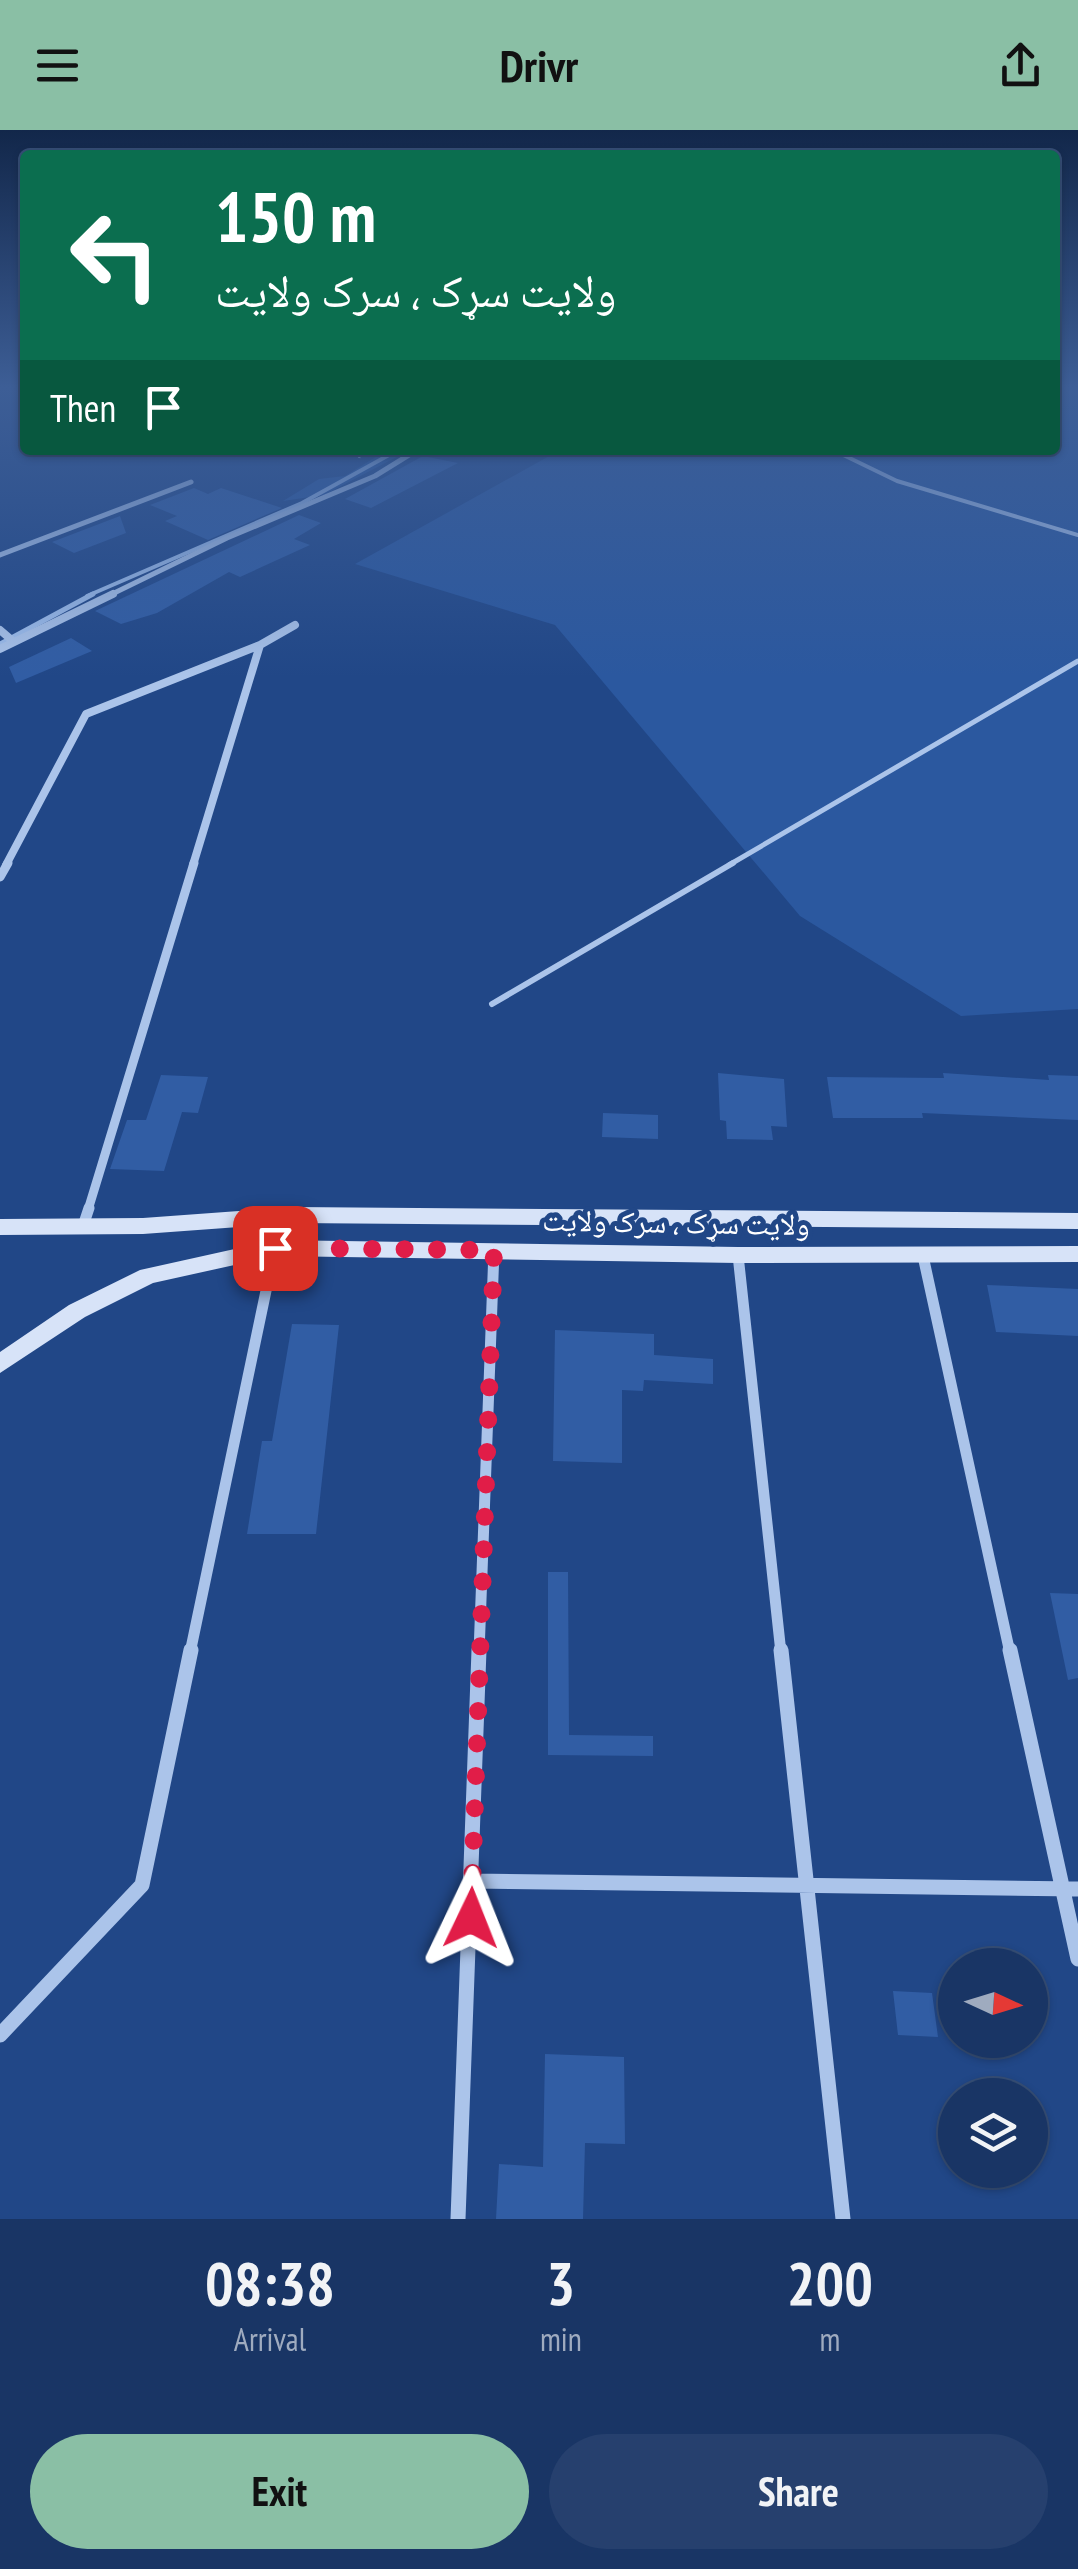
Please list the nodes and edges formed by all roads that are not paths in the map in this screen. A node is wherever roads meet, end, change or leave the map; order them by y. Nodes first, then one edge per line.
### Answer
1 (190, 482) edge
2 (360, 482) edge
3 (901, 482) edge
4 (1078, 534) edge
5 (0, 555) edge
6 (296, 625) dead end
7 (0, 630) edge
8 (14, 642) junction
9 (260, 645) junction
10 (0, 649) edge
11 (1078, 660) edge
12 (1065, 671) junction
13 (1078, 675) edge
14 (0, 877) edge
15 (492, 1004) dead end
16 (1078, 1221) edge
17 (0, 1226) edge
18 (83, 1226) junction
19 (275, 1248) junction
20 (494, 1250) junction
21 (1078, 1254) edge
22 (738, 1255) junction
23 (923, 1256) junction
24 (0, 1364) edge
25 (472, 1881) junction
26 (807, 1885) junction
27 (1070, 1889) edge
28 (1078, 1960) edge
29 (0, 2035) edge
30 (458, 2219) edge
31 (843, 2219) edge

1 - 5 street
2 - 8 street
3 - 4 lane
6 - 9 street
7 - 8 street
8 - 10 street
9 - 14 street
9 - 18 street
11 - 12 lane
12 - 13 lane
12 - 15 lane
16 - 18 main road, ولایت سړک ، سرک ولایت
17 - 18 main road, ولایت سړک ، سرک ولایت
19 - 20 main road, ولایت سړک ، سرک ولایت
19 - 24 main road, ولایت سړک ، سرک ولایت
19 - 29 street
20 - 22 main road, ولایت سړک ، سرک ولایت
20 - 25 street
21 - 23 main road, ولایت سړک ، سرک ولایت
22 - 23 main road, ولایت سړک ، سرک ولایت
22 - 26 street
23 - 27 street
25 - 26 street
25 - 30 street
26 - 27 street
26 - 31 street
27 - 28 street

